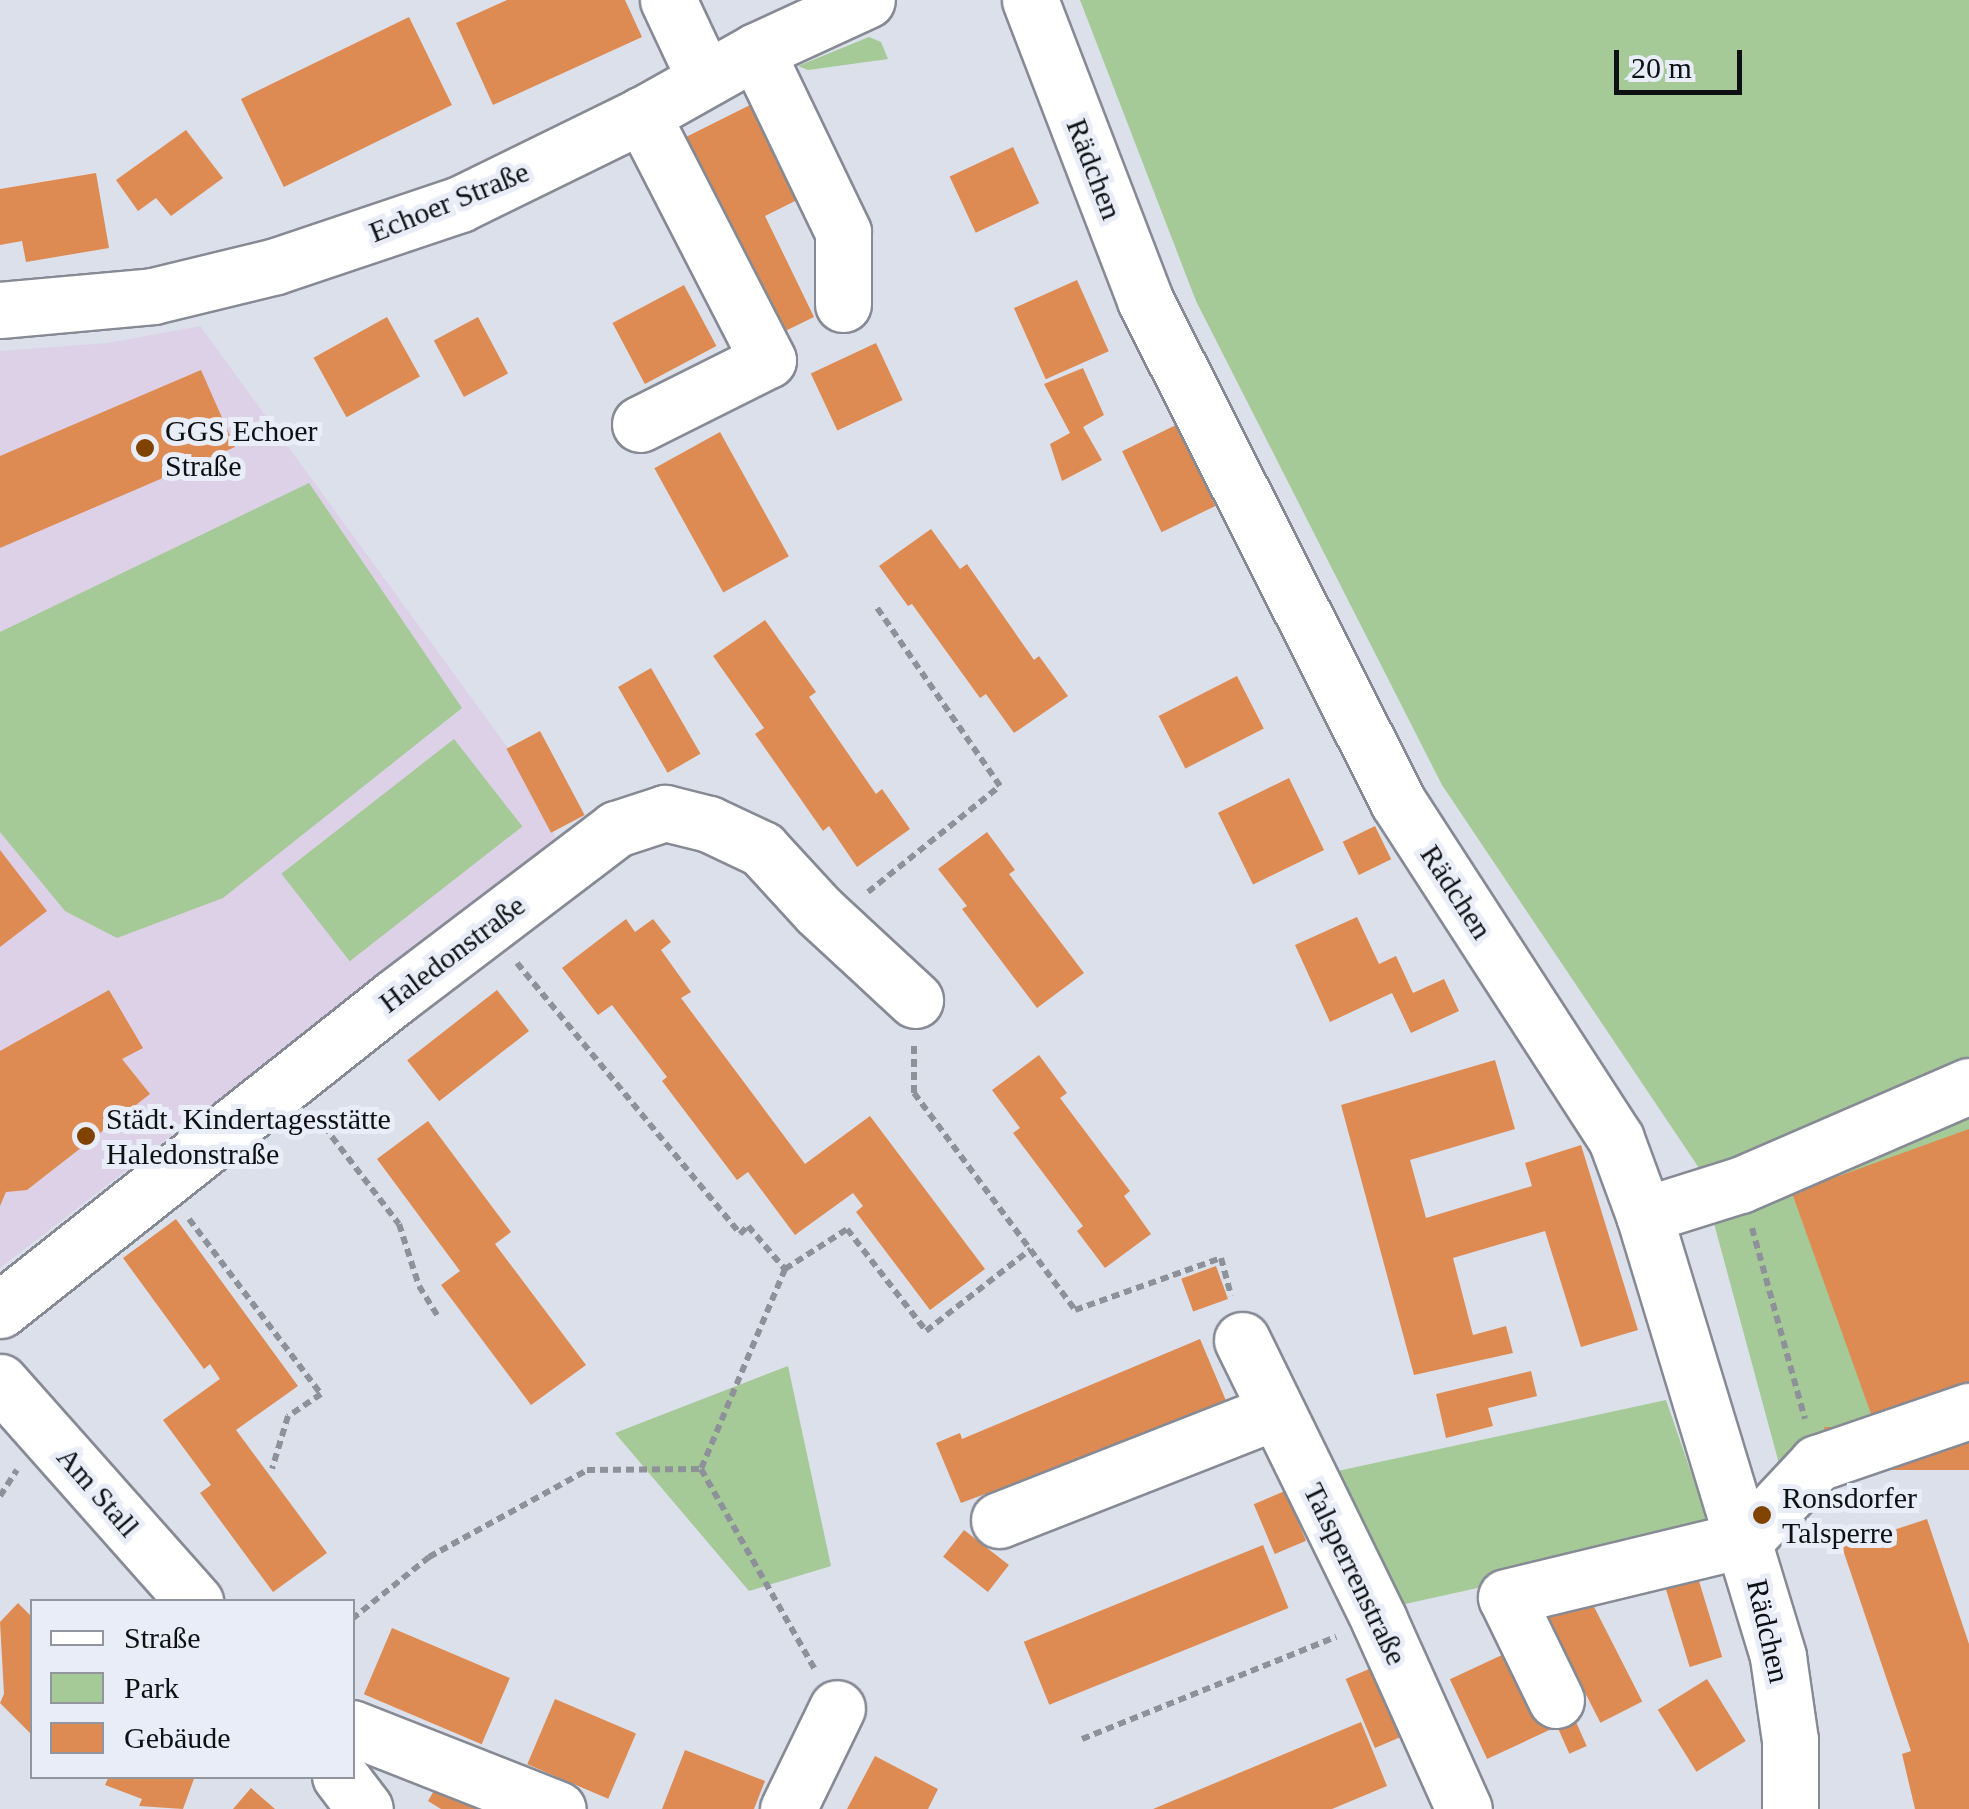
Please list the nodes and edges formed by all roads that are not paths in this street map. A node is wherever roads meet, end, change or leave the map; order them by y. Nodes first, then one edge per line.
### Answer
1 (668, 0) edge
2 (867, 0) edge
3 (1030, 0) edge
4 (756, 52) junction
5 (705, 79) junction
6 (642, 114) junction
7 (843, 304) dead end
8 (0, 310) edge
9 (640, 424) dead end
10 (915, 1000) road end
11 (1969, 1086) edge
12 (1644, 1214) junction
13 (0, 1310) edge
14 (1242, 1340) dead end
15 (0, 1382) edge
16 (1969, 1411) edge
17 (1275, 1412) junction
18 (998, 1520) dead end
19 (1746, 1539) junction
20 (192, 1599) edge
21 (1556, 1700) dead end
22 (837, 1708) road end
23 (355, 1729) edge
24 (345, 1779) edge
25 (391, 1806) edge
26 (558, 1809) edge
27 (788, 1809) edge
28 (1464, 1809) edge
29 (1790, 1809) edge

1 - 5 street
2 - 4 street, Echoer Straße
3 - 12 street, Rädchen
4 - 5 street, Echoer Straße
4 - 7 street
5 - 6 street, Echoer Straße
6 - 8 street, Echoer Straße
6 - 9 street
10 - 13 street, Haledonstraße
11 - 12 street
12 - 19 street, Rädchen
14 - 17 street, Talsperrenstraße
15 - 20 street, Am Stall
16 - 19 street
17 - 18 street
17 - 28 street, Talsperrenstraße
19 - 21 street
19 - 29 street, Rädchen
22 - 27 street
23 - 26 street
24 - 25 street

